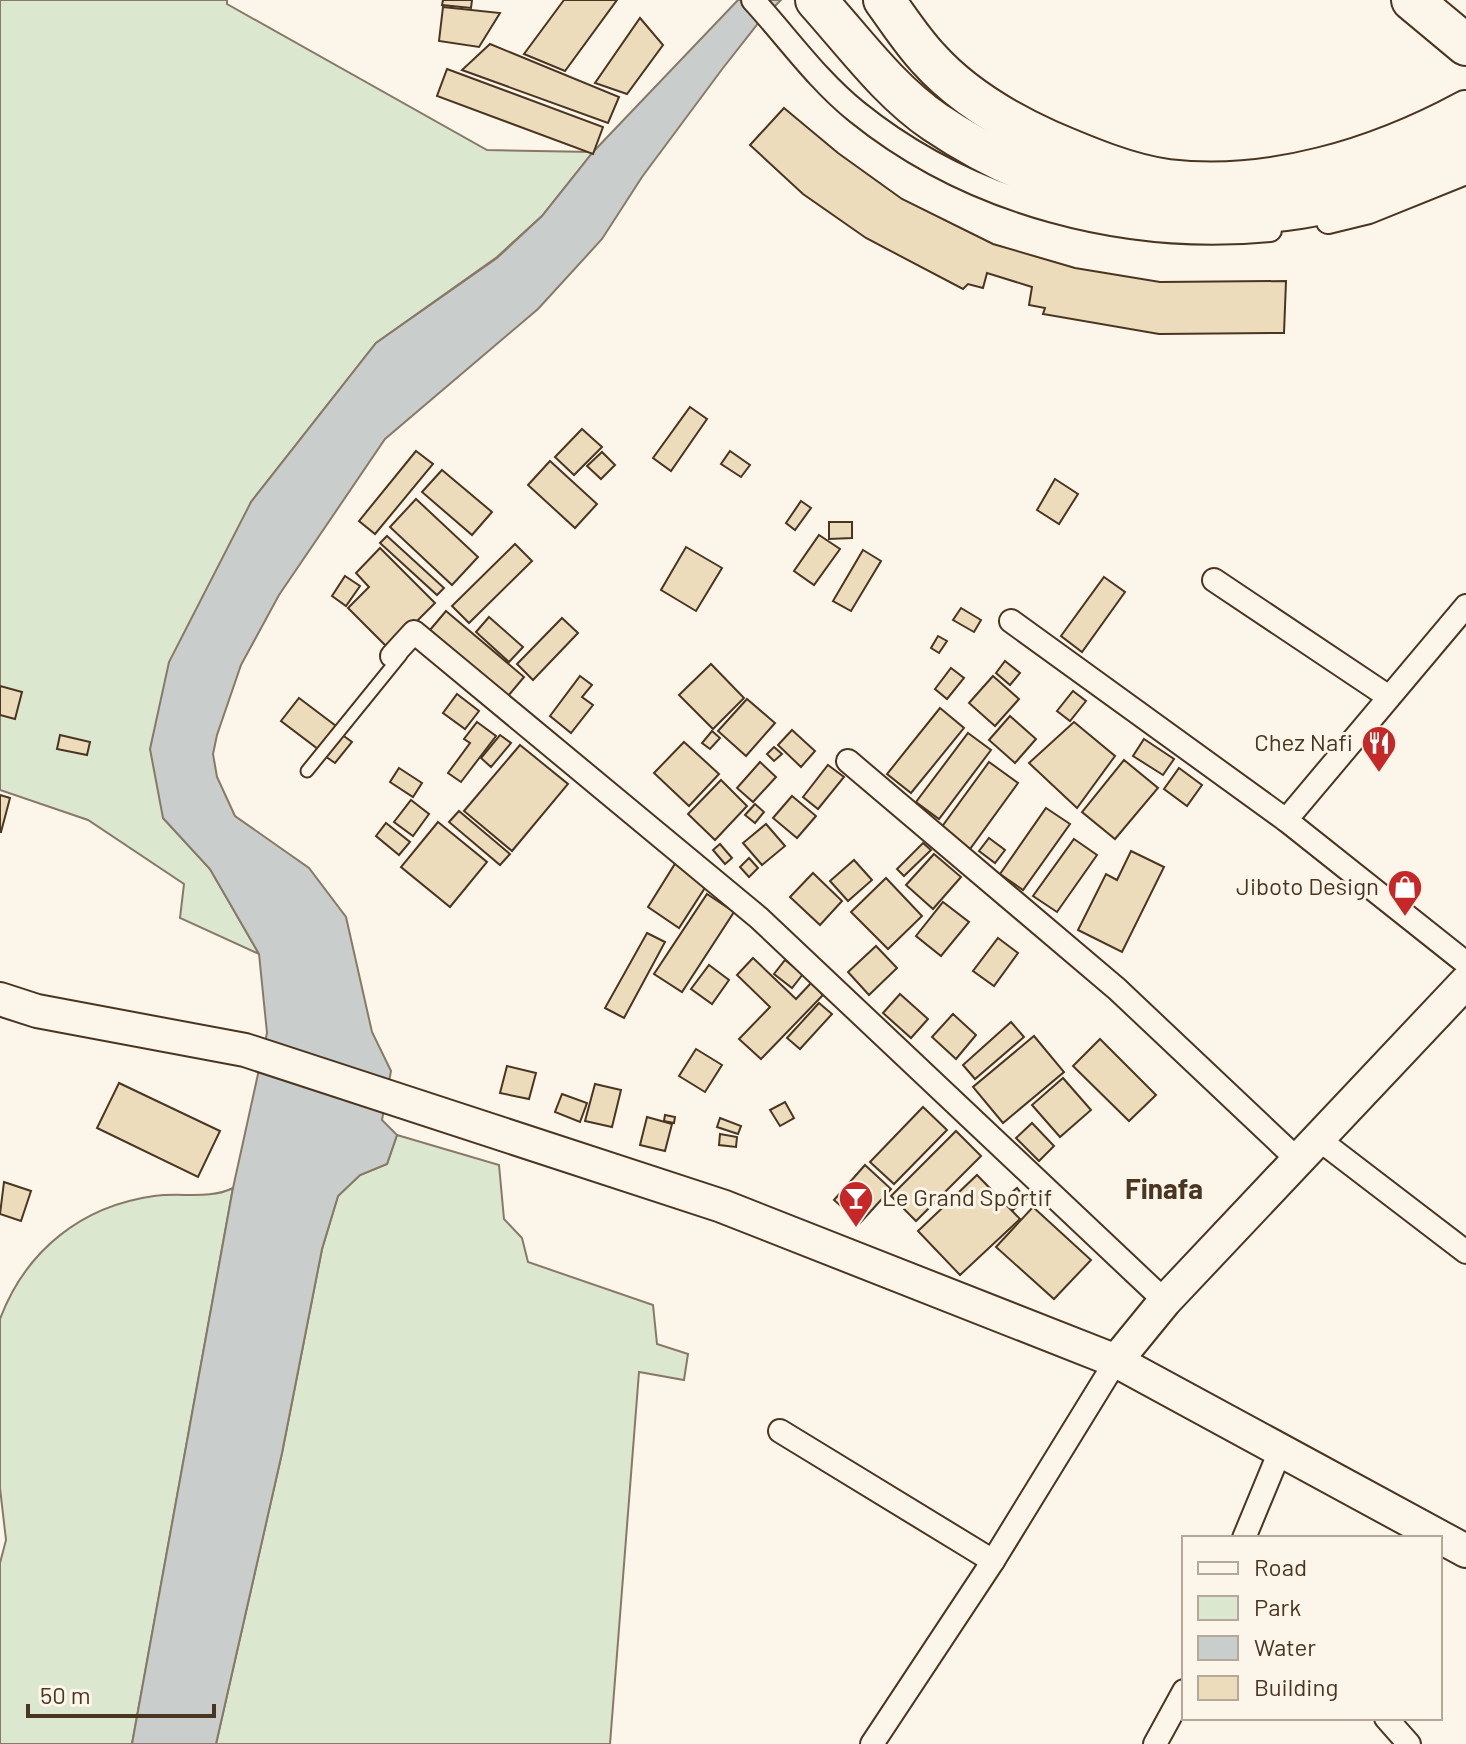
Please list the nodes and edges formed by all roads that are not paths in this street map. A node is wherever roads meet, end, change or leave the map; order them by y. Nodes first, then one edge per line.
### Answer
1 (753, 0) edge
2 (816, 0) edge
3 (884, 0) edge
4 (1412, 0) edge
5 (1466, 45) edge
6 (1466, 111) edge
7 (1466, 148) edge
8 (1466, 173) edge
9 (1214, 580) dead end
10 (1466, 606) edge
11 (1011, 621) dead end
12 (416, 636) junction
13 (392, 656) dead end
14 (1389, 697) junction
15 (848, 761) dead end
16 (307, 771) dead end
17 (1286, 820) junction
18 (1466, 963) edge
19 (1466, 982) edge
20 (0, 999) edge
21 (1308, 1149) junction
22 (1466, 1252) edge
23 (1165, 1301) junction
24 (1116, 1361) junction
25 (780, 1431) dead end
26 (1280, 1451) junction
27 (1245, 1536) edge
28 (1438, 1536) edge
29 (1442, 1538) edge
30 (1466, 1551) edge
31 (993, 1561) junction
32 (1182, 1695) edge
33 (1388, 1720) edge
34 (872, 1744) edge
35 (1155, 1744) edge
36 (1409, 1744) edge

1 - 8 street
2 - 7 highway
3 - 6 highway
4 - 5 highway
9 - 14 street
10 - 14 street
11 - 17 street
12 - 13 street
12 - 16 lane
12 - 23 street
14 - 17 street
15 - 21 street
17 - 18 street
19 - 21 street
20 - 24 street
21 - 22 street
21 - 23 street
23 - 24 street
24 - 26 street
24 - 31 street
25 - 31 street
26 - 27 street
26 - 28 street
29 - 30 street
31 - 34 street
32 - 35 street
33 - 36 street

